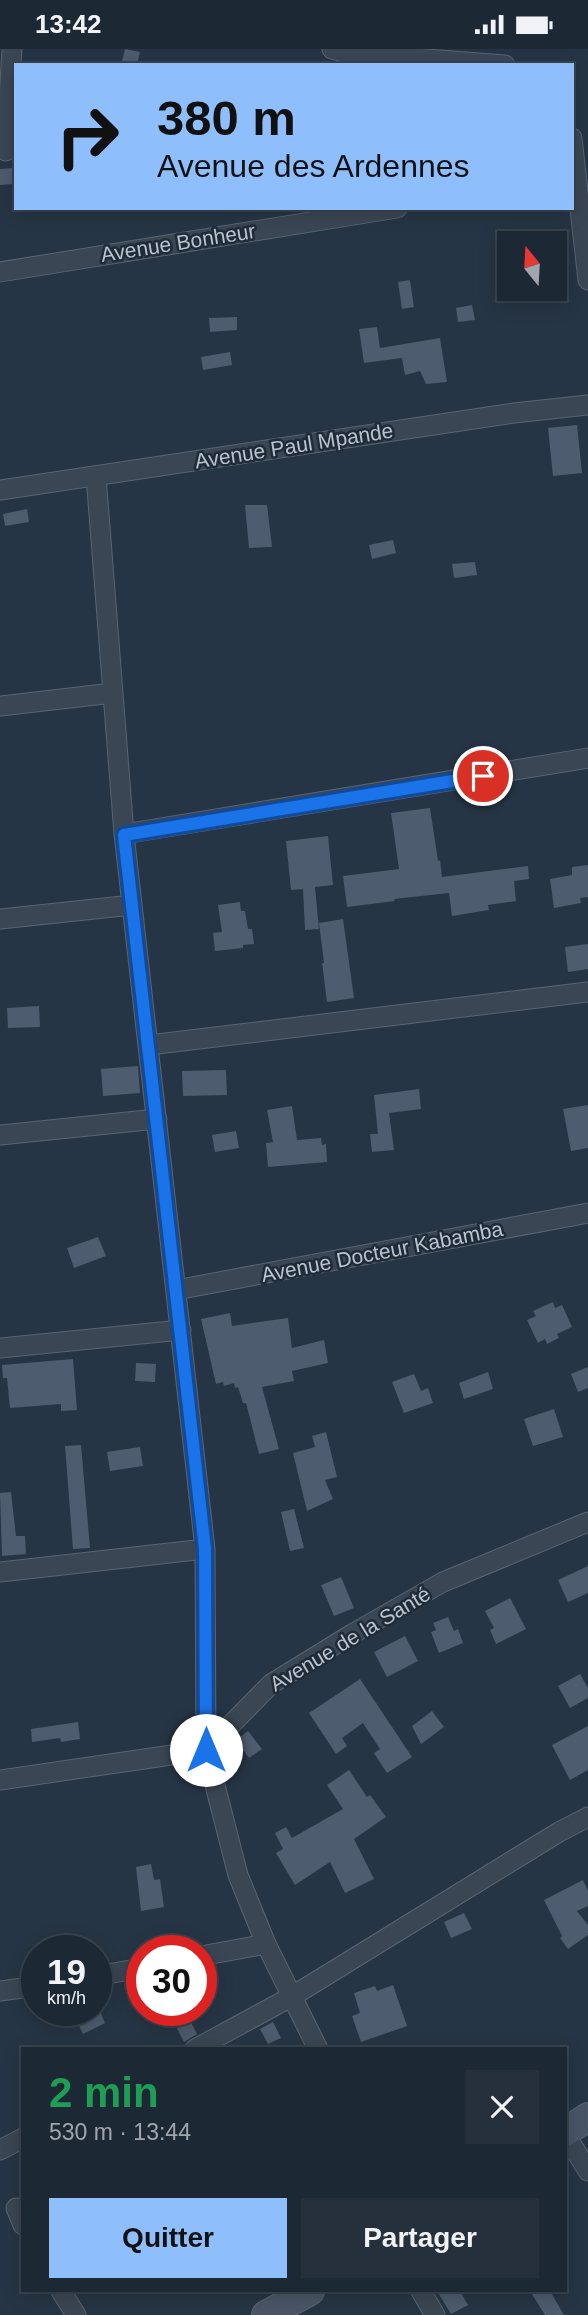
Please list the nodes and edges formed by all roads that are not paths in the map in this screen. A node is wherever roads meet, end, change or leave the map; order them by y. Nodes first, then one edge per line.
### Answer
1 (12, 49) edge
2 (332, 49) edge
3 (479, 63) edge
4 (574, 150) edge
5 (6, 151) edge
6 (579, 179) edge
7 (385, 210) edge
8 (0, 272) edge
9 (588, 280) edge
10 (588, 405) edge
11 (96, 476) junction
12 (0, 490) edge
13 (113, 693) junction
14 (0, 706) edge
15 (588, 758) edge
16 (124, 835) junction
17 (132, 905) junction
18 (0, 919) edge
19 (588, 992) edge
20 (149, 1045) junction
21 (157, 1119) junction
22 (0, 1135) edge
23 (588, 1213) edge
24 (176, 1290) junction
25 (181, 1330) junction
26 (0, 1348) edge
27 (588, 1522) edge
28 (205, 1549) junction
29 (0, 1572) edge
30 (206, 1750) junction
31 (0, 1780) edge
32 (588, 1817) edge
33 (265, 1944) junction
34 (217, 1953) edge
35 (21, 1988) edge
36 (0, 1991) edge
37 (291, 1997) junction
38 (199, 2047) edge
39 (317, 2047) edge
40 (588, 2117) edge
41 (567, 2132) edge
42 (567, 2136) edge
43 (21, 2139) edge
44 (0, 2150) edge
45 (588, 2171) edge
46 (62, 2292) edge
47 (308, 2292) edge
48 (422, 2292) edge
49 (76, 2315) edge
50 (266, 2315) edge
51 (435, 2315) edge

1 - 5 street
2 - 3 street
4 - 6 street
6 - 9 street
7 - 8 street, Avenue Bonheur
10 - 11 street, Avenue Paul Mpande
11 - 12 street, Avenue Paul Mpande
11 - 13 street
13 - 14 street
13 - 16 street
15 - 16 street
16 - 17 street
17 - 18 street
17 - 20 street
19 - 20 street
20 - 21 street
21 - 22 street
21 - 24 street
23 - 24 street, Avenue Docteur Kabamba
24 - 25 street
25 - 26 street
25 - 28 street
27 - 30 street, Avenue de la Santé
28 - 29 street
28 - 30 street
30 - 31 street
30 - 33 street
32 - 37 street
33 - 34 street
33 - 37 street
35 - 36 street
37 - 38 street
37 - 39 street
40 - 41 main road
42 - 45 street
43 - 44 street
46 - 49 street
47 - 50 main road
48 - 51 street

